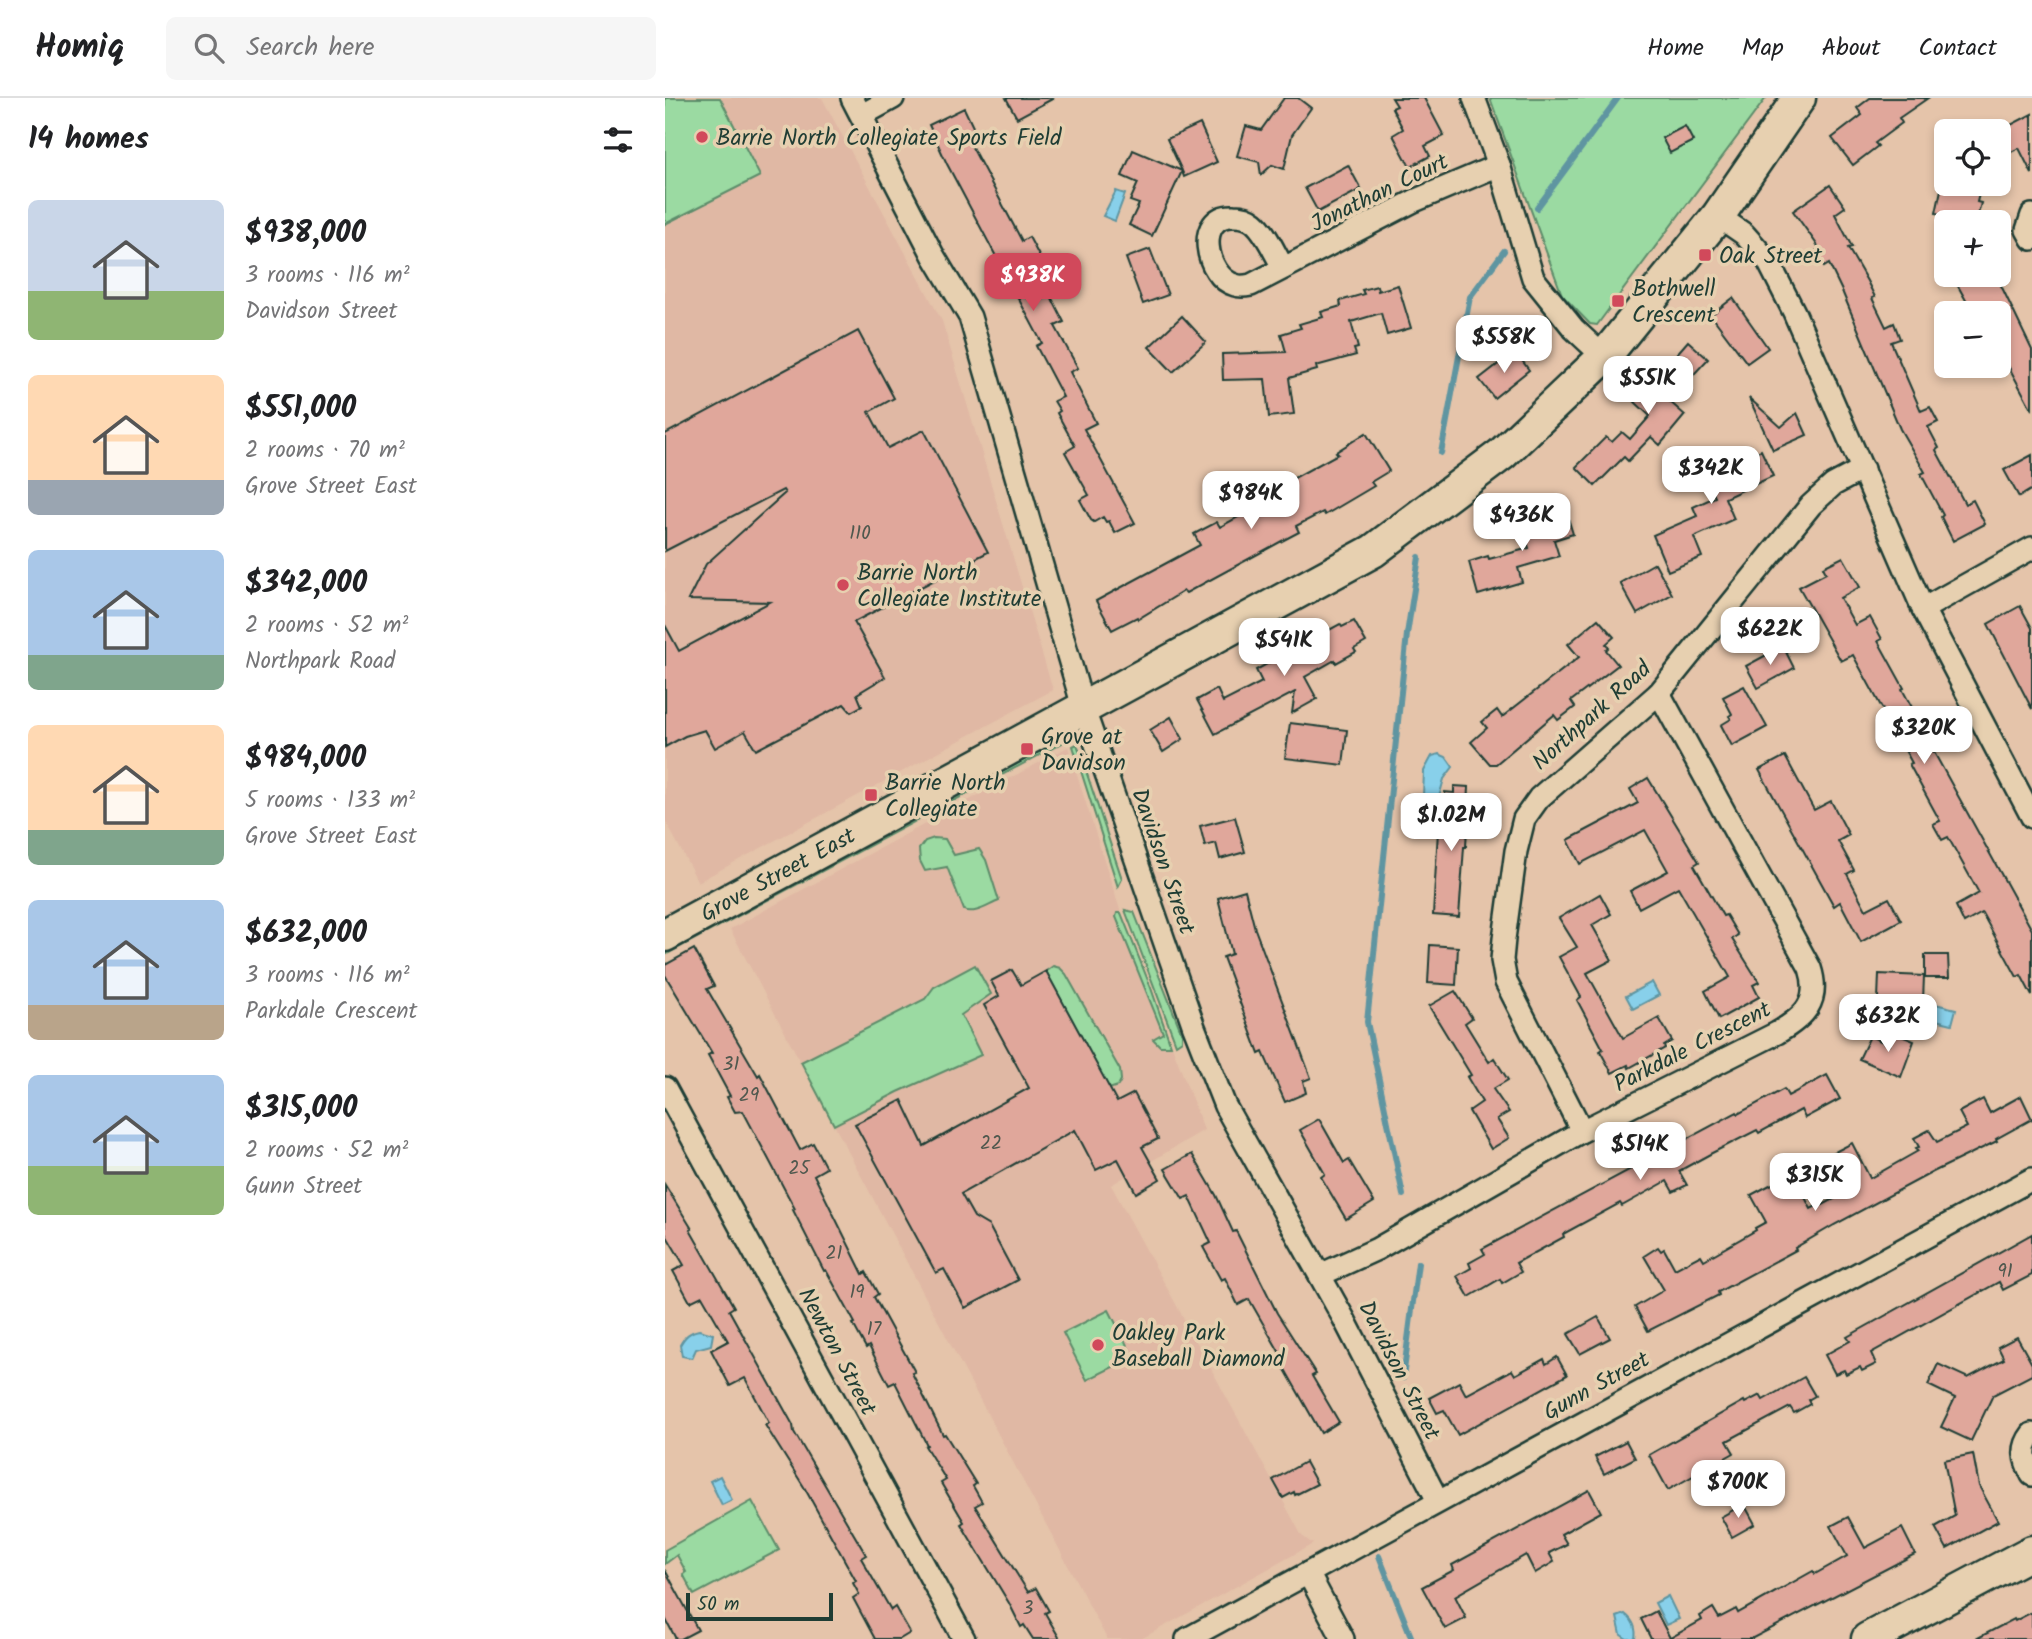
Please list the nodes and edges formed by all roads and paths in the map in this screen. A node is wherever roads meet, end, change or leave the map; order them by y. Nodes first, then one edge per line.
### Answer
1 (893, 98) edge
2 (1473, 98) edge
3 (1799, 98) edge
4 (857, 107) edge
5 (1499, 165) junction
6 (2032, 215) edge
7 (1718, 216) junction
8 (2032, 239) edge
9 (1283, 267) dead end
10 (1604, 357) junction
11 (1863, 469) junction
12 (2032, 548) edge
13 (1923, 609) junction
14 (1659, 693) junction
15 (1083, 707) junction
16 (2032, 817) edge
17 (665, 935) edge
18 (665, 1088) edge
19 (1582, 1131) junction
20 (2032, 1179) edge
21 (1320, 1275) junction
22 (2032, 1434) edge
23 (2032, 1475) edge
24 (1438, 1501) junction
25 (2032, 1552) edge
26 (1308, 1573) junction
27 (964, 1639) edge
28 (1187, 1639) edge
29 (1343, 1639) edge
30 (1868, 1639) edge

1 - 4 street
2 - 5 street
3 - 7 street, Grove Street East
4 - 15 street, Davidson Street
5 - 9 street, Jonathan Court
5 - 10 street
6 - 8 street
7 - 10 street, Grove Street East
7 - 11 street
10 - 15 street, Grove Street East
11 - 13 street
11 - 14 street, Northpark Road
12 - 13 street
13 - 16 street
14 - 19 street, Northpark Road
14 - 19 street, Parkdale Crescent
15 - 17 street, Grove Street East
15 - 21 street, Davidson Street
18 - 27 street, Newton Street
19 - 21 street, Parkdale Crescent
20 - 24 street, Gunn Street
21 - 24 street, Davidson Street
22 - 23 street
24 - 26 street, Gunn Street
25 - 30 street
26 - 28 street, Gunn Street
26 - 29 street

